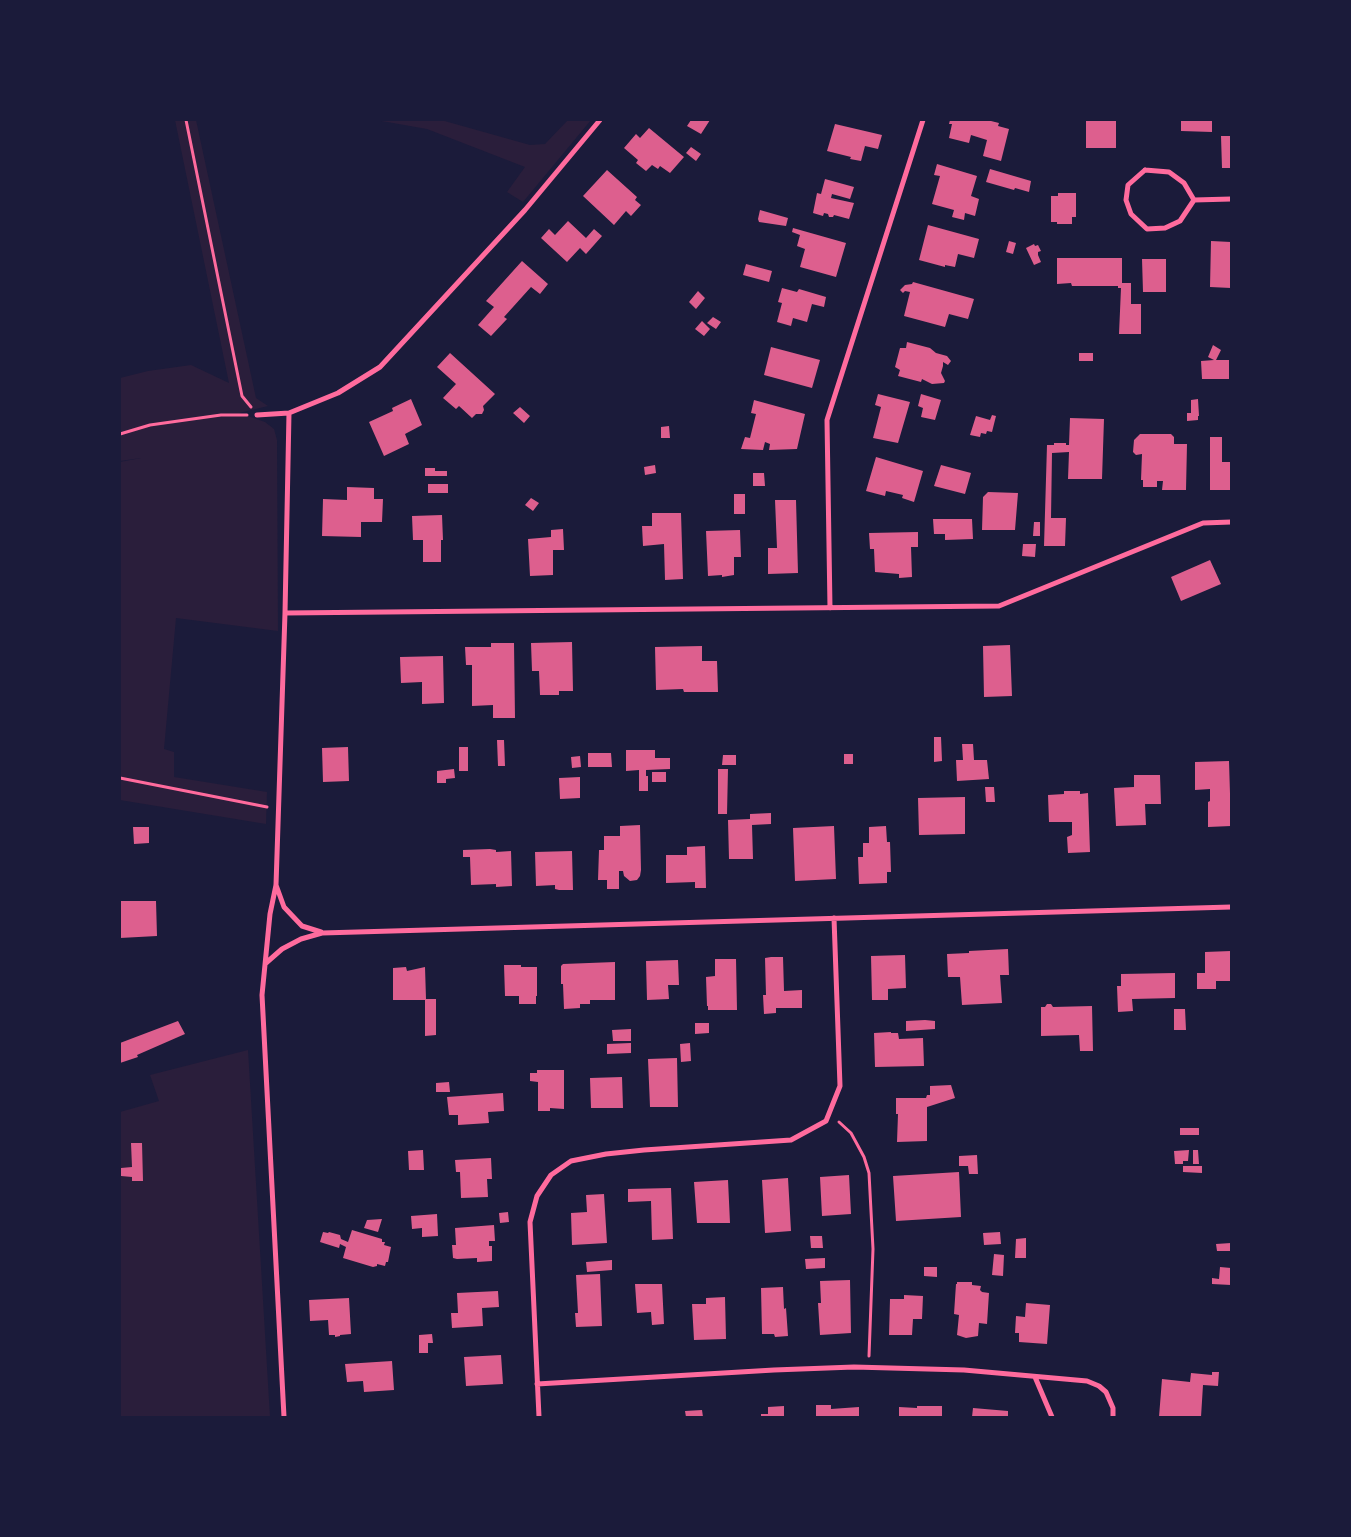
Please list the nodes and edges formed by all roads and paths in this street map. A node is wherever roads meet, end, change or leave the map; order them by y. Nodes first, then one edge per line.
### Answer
1 (186, 120) edge
2 (600, 120) edge
3 (923, 120) edge
4 (1231, 199) edge
5 (1194, 200) junction
6 (289, 414) junction
7 (258, 416) junction
8 (120, 434) edge
9 (1231, 522) edge
10 (830, 608) junction
11 (285, 613) junction
12 (120, 778) edge
13 (277, 810) junction
14 (276, 885) junction
15 (1231, 907) edge
16 (834, 918) junction
17 (322, 932) junction
18 (266, 964) junction
19 (829, 1113) junction
20 (868, 1368) junction
21 (1035, 1377) junction
22 (537, 1384) junction
23 (284, 1417) edge
24 (539, 1417) edge
25 (1052, 1417) edge
26 (1113, 1417) edge

1 - 7 path
2 - 6 street
3 - 10 street
4 - 5 street
5 - 5 street
6 - 7 street
6 - 11 street
7 - 8 path
9 - 10 street
10 - 11 street
11 - 13 street
12 - 13 path
13 - 14 street
14 - 17 street
14 - 18 street
15 - 16 street
16 - 17 street
16 - 19 street
17 - 18 street
18 - 23 street
19 - 20 path
19 - 22 street
20 - 21 street
20 - 22 street
21 - 25 street
21 - 26 street
22 - 24 street

